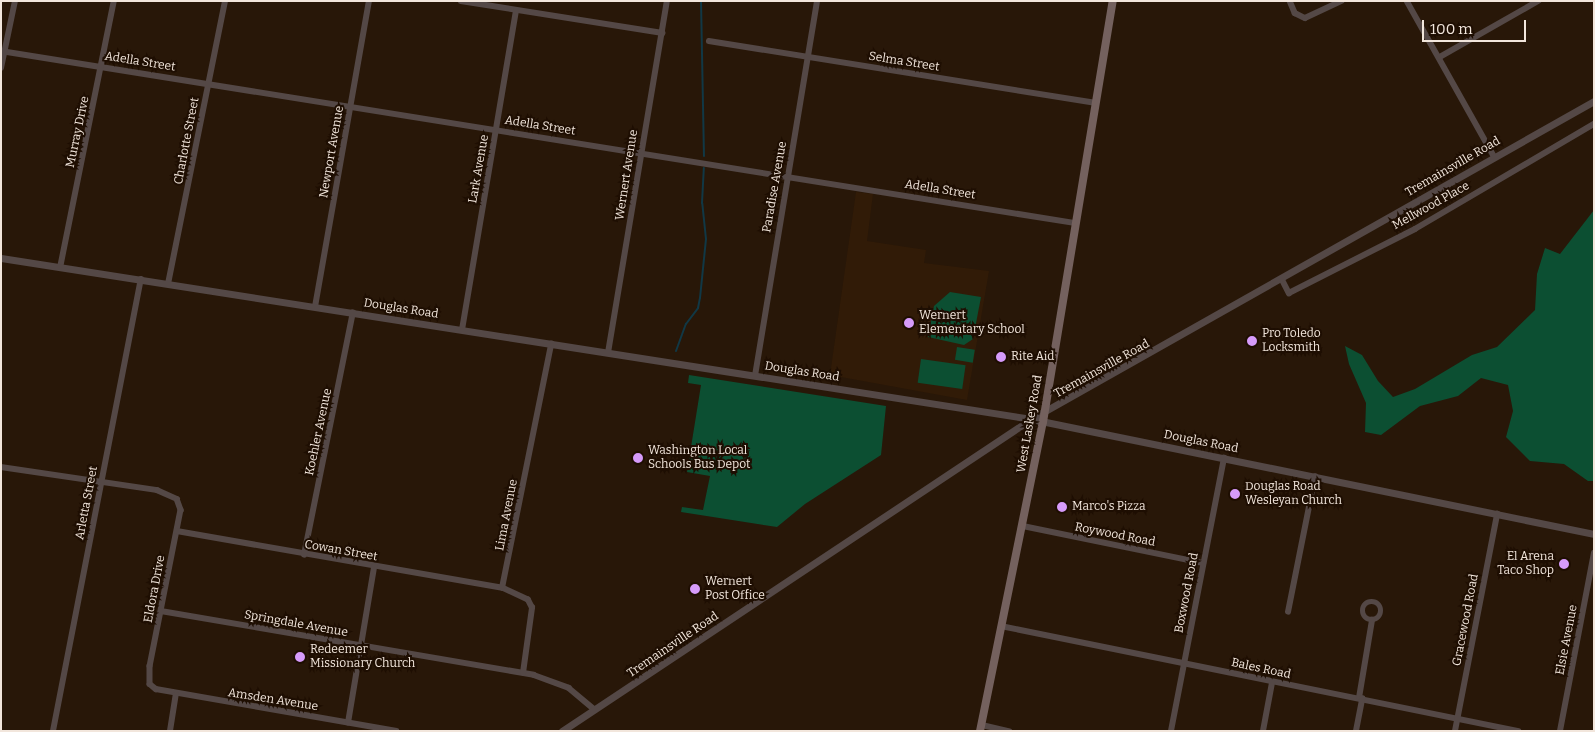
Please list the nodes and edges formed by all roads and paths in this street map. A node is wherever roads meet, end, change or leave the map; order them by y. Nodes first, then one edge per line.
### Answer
1 (15, 1) edge
2 (114, 1) edge
3 (225, 1) edge
4 (369, 1) edge
5 (461, 1) edge
6 (667, 1) edge
7 (817, 1) edge
8 (1113, 1) edge
9 (1290, 1) edge
10 (1341, 1) edge
11 (1407, 1) edge
12 (1538, 1) edge
13 (516, 11) junction
14 (662, 33) junction
15 (710, 41) dead end
16 (3, 52) edge
17 (808, 57) junction
18 (1440, 57) junction
19 (102, 66) junction
20 (1, 68) edge
21 (209, 82) junction
22 (1594, 101) edge
23 (1096, 103) junction
24 (350, 105) junction
25 (1594, 124) edge
26 (496, 128) junction
27 (640, 152) junction
28 (1494, 156) junction
29 (787, 176) junction
30 (1075, 223) junction
31 (1, 258) edge
32 (60, 268) junction
33 (1282, 279) junction
34 (141, 280) junction
35 (168, 284) junction
36 (315, 307) junction
37 (354, 313) junction
38 (462, 330) junction
39 (551, 344) junction
40 (608, 353) junction
41 (754, 376) junction
42 (1043, 418) junction
43 (1031, 419) junction
44 (1224, 458) junction
45 (1, 467) edge
46 (1315, 477) junction
47 (102, 482) junction
48 (1497, 514) junction
49 (1023, 526) junction
50 (177, 531) junction
51 (1594, 534) edge
52 (1594, 553) edge
53 (304, 555) junction
54 (1203, 563) junction
55 (374, 567) junction
56 (502, 588) junction
57 (161, 611) junction
58 (1288, 612) dead end
59 (1372, 620) dead end
60 (1001, 626) junction
61 (361, 645) junction
62 (1184, 663) junction
63 (523, 673) junction
64 (1272, 682) junction
65 (150, 684) joint
66 (176, 695) junction
67 (1360, 699) junction
68 (595, 710) junction
69 (1458, 719) junction
70 (348, 723) junction
71 (981, 728) edge
72 (53, 731) edge
73 (170, 731) edge
74 (396, 731) edge
75 (562, 731) edge
76 (1009, 731) edge
77 (1171, 731) edge
78 (1263, 731) edge
79 (1356, 731) edge
80 (1455, 731) edge
81 (1518, 731) edge
82 (1560, 731) edge

1 - 16 street
2 - 19 street, Murray Drive
3 - 21 street, Charlotte Street
4 - 24 street, Newport Avenue
5 - 13 street
6 - 14 street, Wernert Avenue
7 - 17 street, Paradise Avenue
8 - 23 main road, West Laskey Road
9 - 10 street
11 - 18 street
12 - 18 street
13 - 14 street
13 - 26 street, Lark Avenue
14 - 27 street, Wernert Avenue
15 - 17 street, Selma Street
16 - 19 street, Adella Street
16 - 20 street
17 - 23 street, Selma Street
17 - 29 street, Paradise Avenue
18 - 28 street
19 - 21 street, Adella Street
19 - 32 street, Murray Drive
21 - 24 street, Adella Street
21 - 35 street, Charlotte Street
22 - 28 street, Tremainsville Road
23 - 30 main road, West Laskey Road
24 - 26 street, Adella Street
24 - 36 street, Newport Avenue
25 - 33 street, Mellwood Place
26 - 27 street, Adella Street
26 - 38 street, Lark Avenue
27 - 29 street, Adella Street
27 - 40 street, Wernert Avenue
28 - 33 street, Tremainsville Road
29 - 30 street, Adella Street
29 - 41 street, Paradise Avenue
30 - 42 main road, West Laskey Road
31 - 32 street, Douglas Road
32 - 34 street, Douglas Road
33 - 42 street, Tremainsville Road
34 - 35 street, Douglas Road
34 - 47 street, Arletta Street
35 - 36 street, Douglas Road
36 - 37 street, Douglas Road
37 - 38 street, Douglas Road
37 - 53 street, Koehler Avenue
38 - 39 street, Douglas Road
39 - 40 street, Douglas Road
39 - 56 street, Lima Avenue
40 - 41 street, Douglas Road
41 - 43 street, Douglas Road
42 - 43 street, Douglas Road
42 - 44 street, Douglas Road
42 - 49 main road, West Laskey Road
43 - 68 street, Tremainsville Road
44 - 46 street, Douglas Road
44 - 54 street, Boxwood Road
45 - 47 street
46 - 48 street, Douglas Road
46 - 58 street
47 - 50 street, Eldora Drive
47 - 72 street, Arletta Street
48 - 51 street, Douglas Road
48 - 69 street, Gracewood Road
49 - 54 street, Roywood Road
49 - 60 main road, West Laskey Road
50 - 53 street, Cowan Street
50 - 57 street, Eldora Drive
52 - 82 street, Elsie Avenue
53 - 55 street, Cowan Street
54 - 62 street, Boxwood Road
55 - 56 street, Cowan Street
55 - 61 street
56 - 63 street
57 - 61 street, Springdale Avenue
57 - 65 street, Eldora Drive
59 - 67 street
60 - 62 street, Bales Road
60 - 71 main road, West Laskey Road
61 - 63 street, Springdale Avenue
61 - 70 street
62 - 64 street, Bales Road
62 - 77 street, Boxwood Road
63 - 68 street, Springdale Avenue
64 - 67 street, Bales Road
64 - 78 street
65 - 66 street, Amsden Avenue
66 - 70 street, Amsden Avenue
66 - 73 street
67 - 69 street, Bales Road
67 - 79 street
68 - 75 street, Tremainsville Road
69 - 80 street, Gracewood Road
69 - 81 street, Bales Road
70 - 74 street, Amsden Avenue
71 - 76 street

